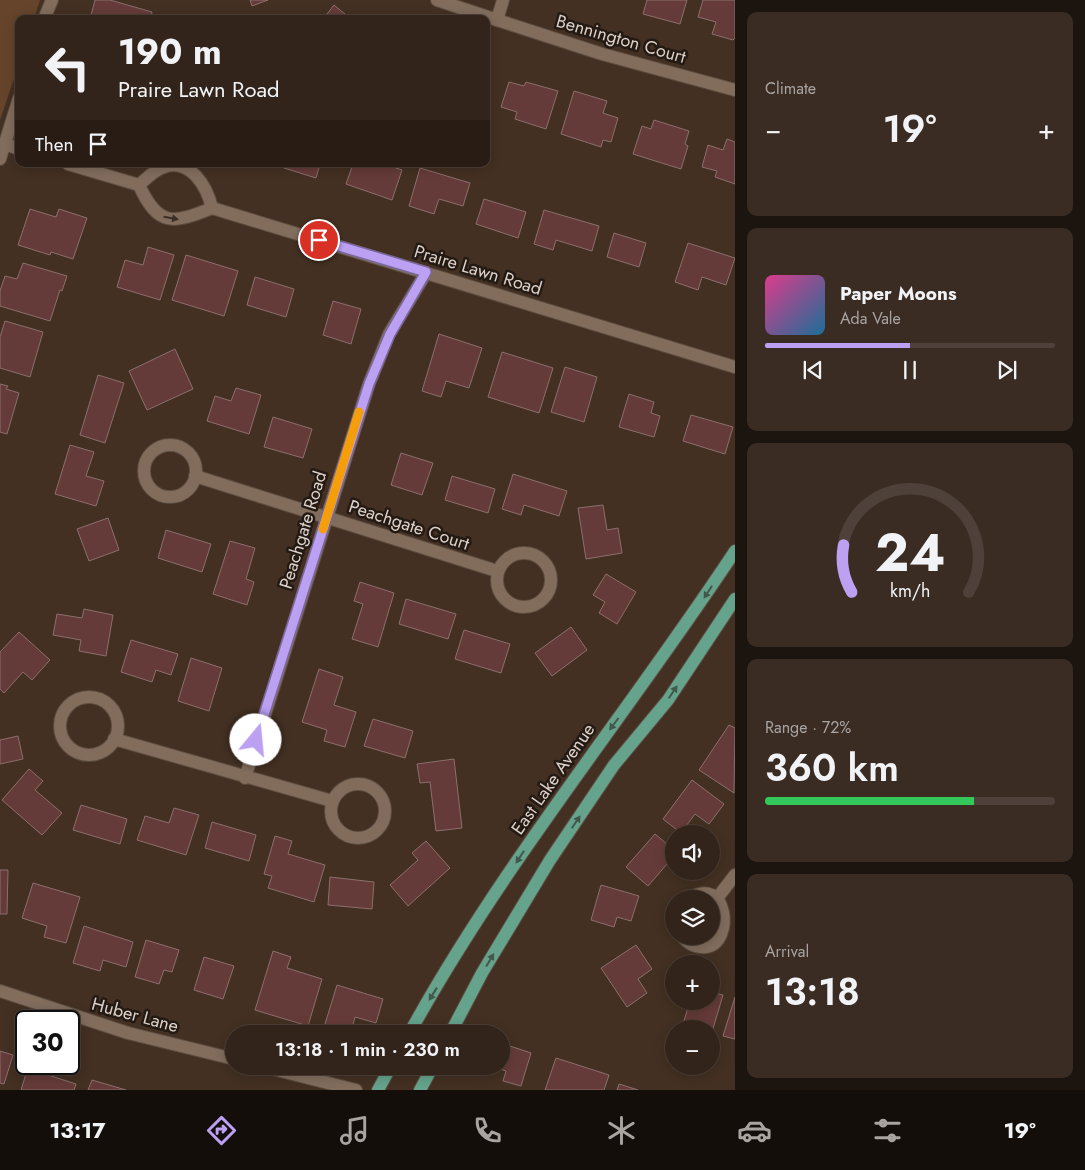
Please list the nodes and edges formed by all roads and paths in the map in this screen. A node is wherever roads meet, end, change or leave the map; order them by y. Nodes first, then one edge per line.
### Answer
1 (52, 0) edge
2 (437, 0) edge
3 (503, 0) edge
4 (46, 15) edge
5 (482, 15) edge
6 (490, 18) edge
7 (497, 20) junction
8 (735, 90) edge
9 (15, 111) edge
10 (5, 144) junction
11 (15, 148) edge
12 (0, 159) edge
13 (78, 167) edge
14 (139, 185) junction
15 (212, 208) junction
16 (426, 272) junction
17 (735, 367) edge
18 (195, 476) junction
19 (327, 517) junction
20 (735, 551) edge
21 (497, 571) junction
22 (735, 599) edge
23 (114, 739) junction
24 (245, 778) junction
25 (332, 801) junction
26 (735, 875) edge
27 (720, 894) edge
28 (720, 899) edge
29 (733, 929) edge
30 (720, 943) edge
31 (692, 945) edge
32 (716, 945) edge
33 (0, 991) edge
34 (414, 1025) edge
35 (455, 1025) edge
36 (225, 1057) edge
37 (297, 1075) edge
38 (387, 1075) edge
39 (428, 1075) edge
40 (356, 1090) edge
41 (378, 1090) edge
42 (420, 1090) edge

1 - 4 street
2 - 5 street, Bennington Court
3 - 7 street
6 - 7 street, Bennington Court
7 - 8 street, Bennington Court
9 - 10 street
10 - 11 street
10 - 12 street
13 - 14 street
14 -> 15 street
14 - 15 street
15 - 16 street, Praire Lawn Road
16 - 17 street, Praire Lawn Road
16 - 19 street, Peachgate Road
18 - 18 street
18 - 19 street, Peachgate Court
19 - 21 street, Peachgate Court
19 - 24 street, Peachgate Road
20 -> 34 main road, East Lake Avenue
21 - 21 street
35 -> 22 main road
23 - 23 street
23 - 24 street
24 - 25 street
25 - 25 street
26 - 27 street
28 - 29 street
29 - 30 street
31 - 32 street
33 - 36 street, Huber Lane
37 - 40 street
38 - 41 main road
39 - 42 main road

